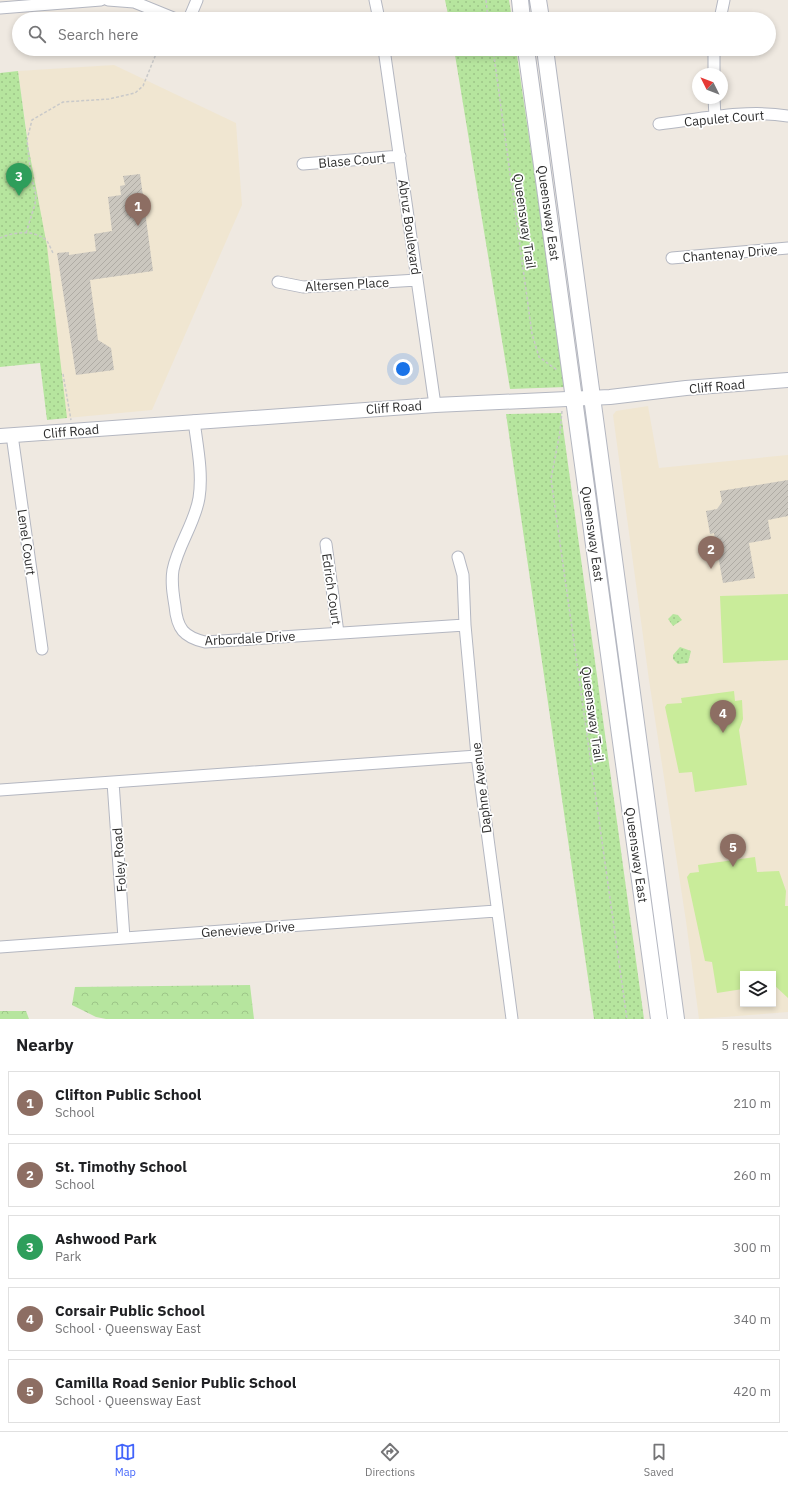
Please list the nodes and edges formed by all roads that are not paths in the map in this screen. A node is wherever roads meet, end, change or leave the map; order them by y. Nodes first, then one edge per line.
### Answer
1 (101, 0) edge
2 (108, 0) edge
3 (197, 0) edge
4 (375, 0) edge
5 (520, 0) edge
6 (538, 0) edge
7 (724, 0) edge
8 (0, 8) edge
9 (159, 12) edge
10 (192, 12) edge
11 (378, 12) edge
12 (521, 12) edge
13 (539, 12) edge
14 (721, 12) edge
15 (385, 56) edge
16 (527, 56) edge
17 (546, 56) edge
18 (714, 56) edge
19 (714, 68) edge
20 (714, 104) edge
21 (788, 116) edge
22 (715, 117) junction
23 (659, 124) dead end
24 (400, 156) junction
25 (303, 164) dead end
26 (788, 248) edge
27 (672, 258) dead end
28 (417, 280) junction
29 (278, 282) dead end
30 (788, 380) edge
31 (574, 399) junction
32 (592, 399) junction
33 (436, 405) junction
34 (194, 421) junction
35 (6, 435) edge
36 (326, 544) dead end
37 (458, 557) dead end
38 (465, 625) junction
39 (338, 633) junction
40 (42, 649) dead end
41 (477, 756) junction
42 (113, 782) junction
43 (0, 790) edge
44 (496, 911) junction
45 (124, 938) junction
46 (0, 947) edge
47 (512, 1019) edge
48 (659, 1019) edge
49 (676, 1019) edge

1 - 8 street
2 - 9 street
3 - 10 street
4 - 11 street
5 - 12 main road
6 - 13 main road
7 - 14 street
15 - 24 street, Abruz Boulevard
16 - 31 main road, Queensway East
17 - 32 main road, Queensway East
18 - 19 street
20 - 22 street
21 - 22 street, Capulet Court
22 - 23 street, Capulet Court
24 - 25 street, Blase Court
24 - 28 street, Abruz Boulevard
26 - 27 street, Chantenay Drive
28 - 29 street, Altersen Place
28 - 33 street, Abruz Boulevard
30 - 32 street, Cliff Road
31 - 32 street, Cliff Road
31 - 33 street, Cliff Road
31 - 48 main road, Queensway East
32 - 49 main road, Queensway East
33 - 34 street, Cliff Road
34 - 35 street, Cliff Road
34 - 39 street, Arbordale Drive
35 - 40 street, Lenel Court
36 - 39 street, Edrich Court
37 - 38 street, Daphne Avenue
38 - 39 street, Arbordale Drive
38 - 41 street, Daphne Avenue
41 - 42 street
41 - 44 street, Daphne Avenue
42 - 43 street
42 - 45 street, Foley Road
44 - 45 street, Genevieve Drive
44 - 47 street, Daphne Avenue
45 - 46 street, Genevieve Drive

